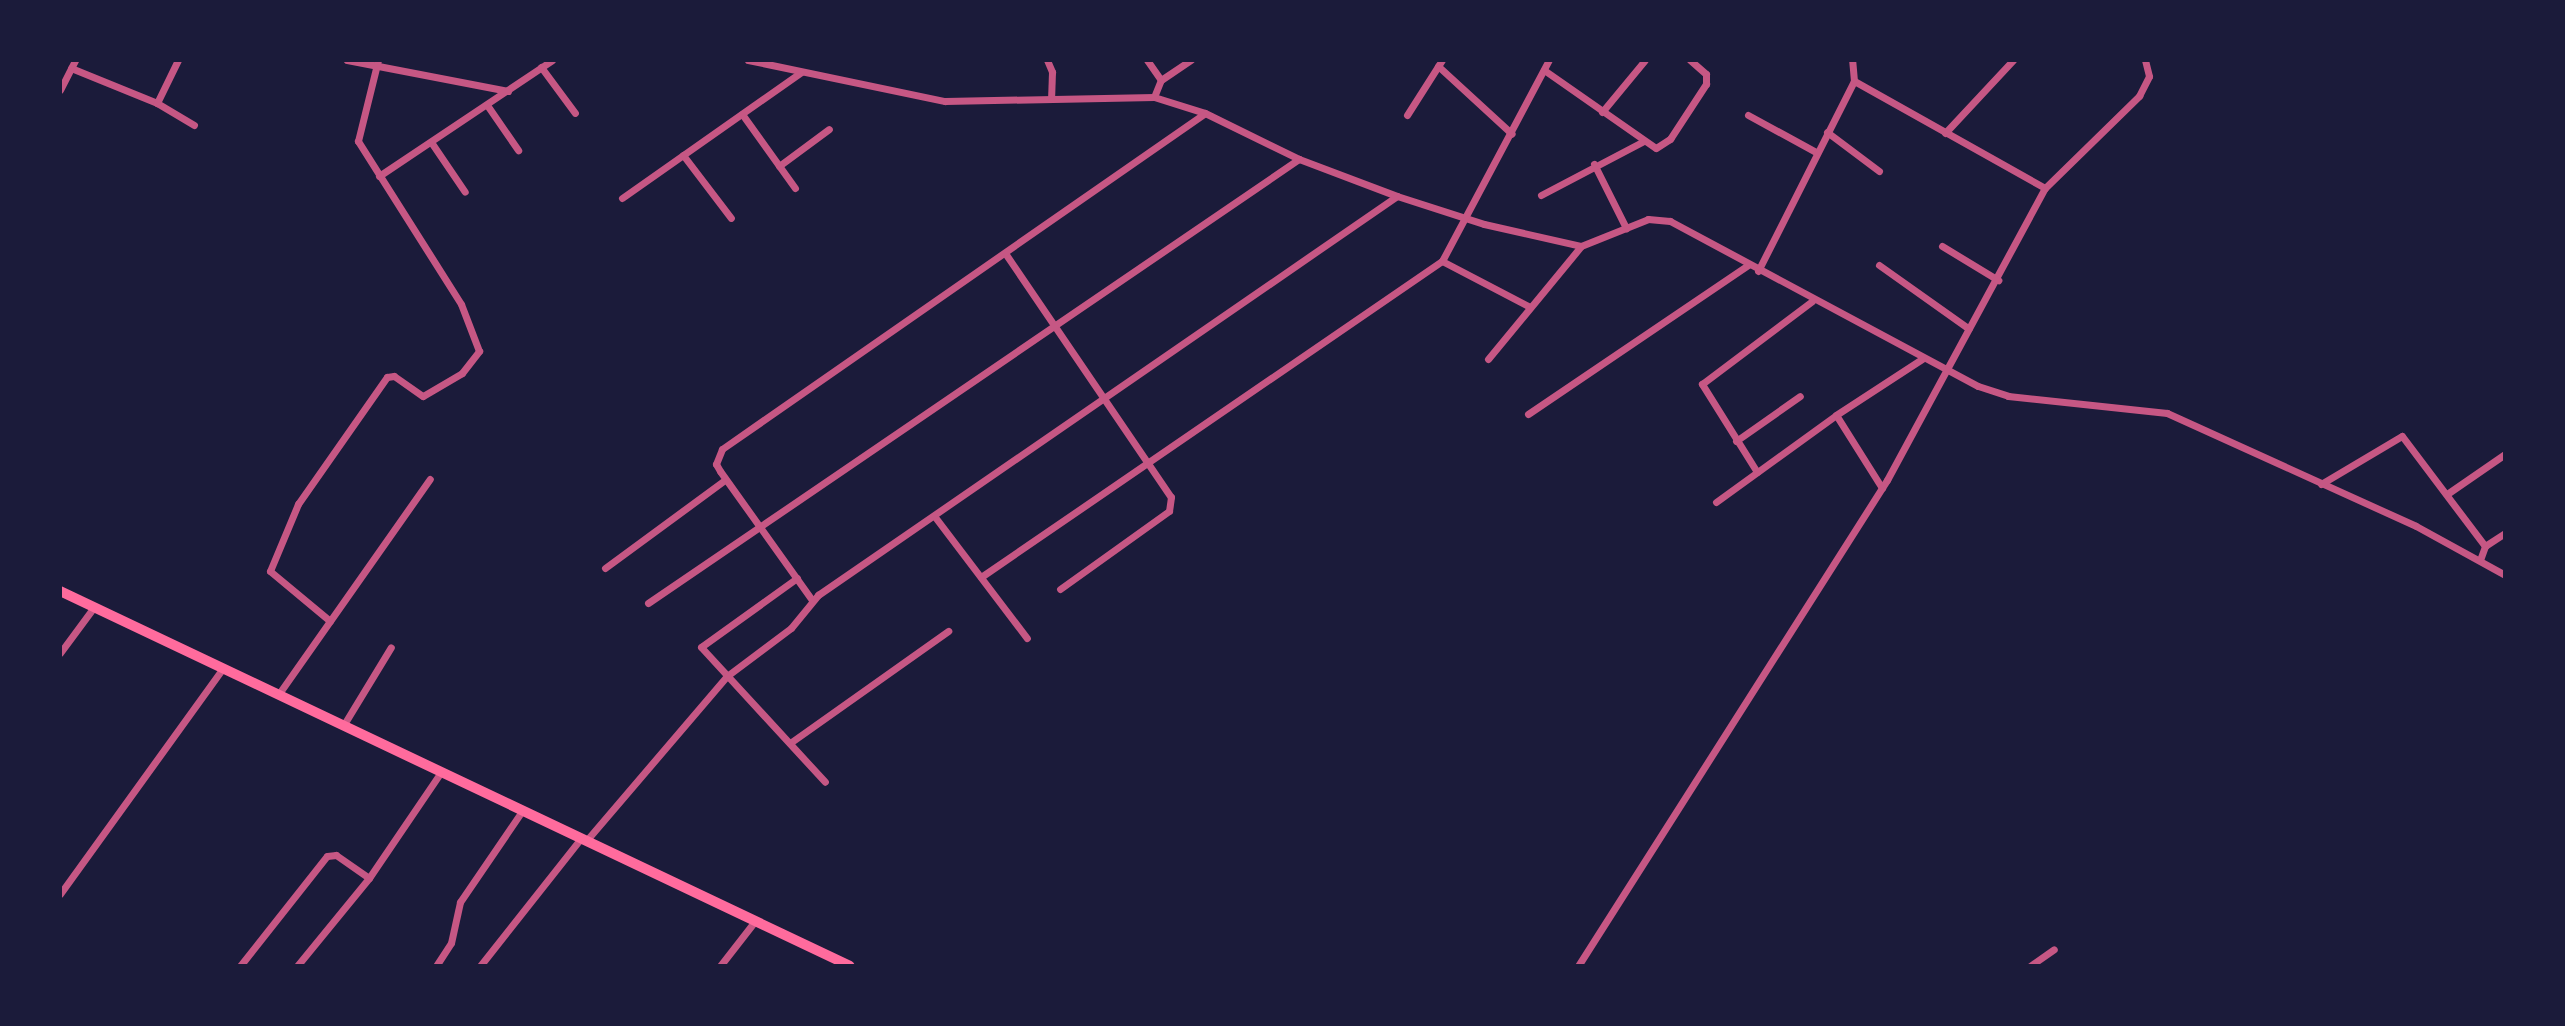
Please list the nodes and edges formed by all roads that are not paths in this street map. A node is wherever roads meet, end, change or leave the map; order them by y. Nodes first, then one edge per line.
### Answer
1 (178, 60) edge
2 (347, 60) edge
3 (552, 60) edge
4 (748, 60) edge
5 (1047, 60) edge
6 (1147, 60) edge
7 (1191, 60) edge
8 (1549, 60) edge
9 (1645, 60) edge
10 (1690, 60) edge
11 (1859, 60) edge
12 (2013, 60) edge
13 (2145, 60) edge
14 (377, 63) edge
15 (1440, 63) edge
16 (73, 64) edge
17 (1853, 64) edge
18 (541, 67) junction
19 (1544, 70) junction
20 (801, 72) junction
21 (1161, 80) junction
22 (1854, 81) junction
23 (60, 90) edge
24 (508, 91) junction
25 (1154, 97) junction
26 (1051, 98) junction
27 (157, 103) junction
28 (487, 105) junction
29 (1602, 112) junction
30 (575, 113) dead end
31 (1205, 113) junction
32 (742, 114) junction
33 (1407, 115) dead end
34 (1748, 115) dead end
35 (194, 125) dead end
36 (829, 129) dead end
37 (1827, 132) junction
38 (1945, 133) junction
39 (1512, 134) junction
40 (431, 142) junction
41 (1642, 142) junction
42 (518, 150) dead end
43 (1816, 152) junction
44 (683, 155) junction
45 (1299, 159) junction
46 (1594, 164) junction
47 (779, 166) junction
48 (1879, 171) dead end
49 (379, 176) junction
50 (795, 188) dead end
51 (2045, 188) junction
52 (465, 192) dead end
53 (1541, 195) dead end
54 (1397, 196) junction
55 (622, 198) dead end
56 (731, 218) dead end
57 (1465, 218) junction
58 (1626, 228) junction
59 (1581, 246) junction
60 (1942, 246) dead end
61 (1005, 253) junction
62 (1442, 261) junction
63 (1748, 265) junction
64 (1879, 265) dead end
65 (1758, 271) junction
66 (1998, 280) junction
67 (1812, 301) junction
68 (1530, 307) junction
69 (1056, 325) junction
70 (1969, 329) junction
71 (1488, 359) dead end
72 (1922, 359) junction
73 (1950, 372) junction
74 (1800, 396) dead end
75 (1104, 400) junction
76 (1528, 414) dead end
77 (1836, 415) junction
78 (1736, 441) junction
79 (2505, 454) edge
80 (1149, 465) junction
81 (1757, 472) junction
82 (430, 479) dead end
83 (725, 480) junction
84 (2321, 484) junction
85 (1882, 488) junction
86 (2447, 494) junction
87 (1716, 502) dead end
88 (935, 517) junction
89 (760, 527) junction
90 (2505, 533) edge
91 (2485, 546) junction
92 (2480, 560) junction
93 (605, 568) dead end
94 (2505, 575) edge
95 (981, 577) junction
96 (797, 578) junction
97 (1060, 589) dead end
98 (60, 591) edge
99 (812, 600) junction
100 (648, 603) dead end
101 (94, 607) junction
102 (330, 621) junction
103 (948, 631) dead end
104 (1027, 638) dead end
105 (391, 647) dead end
106 (60, 653) edge
107 (223, 668) junction
108 (727, 676) junction
109 (278, 695) junction
110 (343, 726) junction
111 (790, 743) junction
112 (441, 772) junction
113 (825, 782) dead end
114 (522, 811) junction
115 (583, 840) junction
116 (369, 878) junction
117 (60, 894) edge
118 (755, 921) junction
119 (2054, 949) dead end
120 (240, 966) edge
121 (297, 966) edge
122 (436, 966) edge
123 (480, 966) edge
124 (720, 966) edge
125 (850, 966) edge
126 (1578, 966) edge
127 (2030, 966) edge

1 - 27 street
2 - 14 street
3 - 18 street
4 - 20 street
5 - 26 street
6 - 21 street
7 - 21 street
8 - 19 street
9 - 29 street
10 - 41 street
11 - 17 street
12 - 38 street
13 - 51 street
14 - 24 street
14 - 49 street
15 - 33 street
15 - 39 street
16 - 23 street
16 - 27 street
17 - 22 street
18 - 24 street
18 - 30 street
19 - 29 street
19 - 39 street
20 - 26 street
20 - 32 street
21 - 25 street
22 - 37 street
22 - 38 street
24 - 28 street
25 - 26 street
25 - 31 street
27 - 35 street
28 - 40 street
28 - 42 street
29 - 41 street
31 - 45 street
31 - 61 street
32 - 44 street
32 - 47 street
34 - 43 street
36 - 47 street
37 - 43 street
37 - 48 street
38 - 51 street
39 - 57 street
40 - 49 street
40 - 52 street
41 - 46 street
43 - 65 street
44 - 55 street
44 - 56 street
45 - 54 street
45 - 69 street
46 - 53 street
46 - 58 street
47 - 50 street
49 - 102 street
51 - 66 street
54 - 57 street
54 - 75 street
57 - 59 street
57 - 62 street
58 - 59 street
58 - 63 street
59 - 68 street
60 - 66 street
61 - 69 street
61 - 83 street
62 - 68 street
62 - 80 street
63 - 65 street
63 - 76 street
64 - 70 street
65 - 67 street
66 - 70 street
67 - 72 street
67 - 78 street
68 - 71 street
69 - 75 street
69 - 89 street
70 - 73 street
72 - 73 street
72 - 77 street
73 - 84 street
73 - 85 street
74 - 78 street
75 - 80 street
75 - 88 street
77 - 81 street
77 - 85 street
78 - 81 street
79 - 86 street
80 - 95 street
80 - 97 street
81 - 87 street
82 - 102 street
83 - 89 street
83 - 93 street
84 - 86 street
84 - 92 street
85 - 126 street
86 - 91 street
88 - 95 street
88 - 99 street
89 - 96 street
89 - 100 street
90 - 91 street
91 - 92 street
92 - 94 street
95 - 104 street
96 - 99 street
96 - 108 street
98 - 101 main road
99 - 108 street
101 - 106 street
101 - 107 main road
102 - 109 street
103 - 111 street
105 - 110 street
107 - 109 main road
107 - 117 street
108 - 111 street
108 - 115 street
109 - 110 main road
110 - 112 main road
111 - 113 street
112 - 114 main road
112 - 116 street
114 - 115 main road
114 - 122 street
115 - 118 main road
115 - 123 street
116 - 120 street
116 - 121 street
118 - 124 street
118 - 125 main road
119 - 127 street

